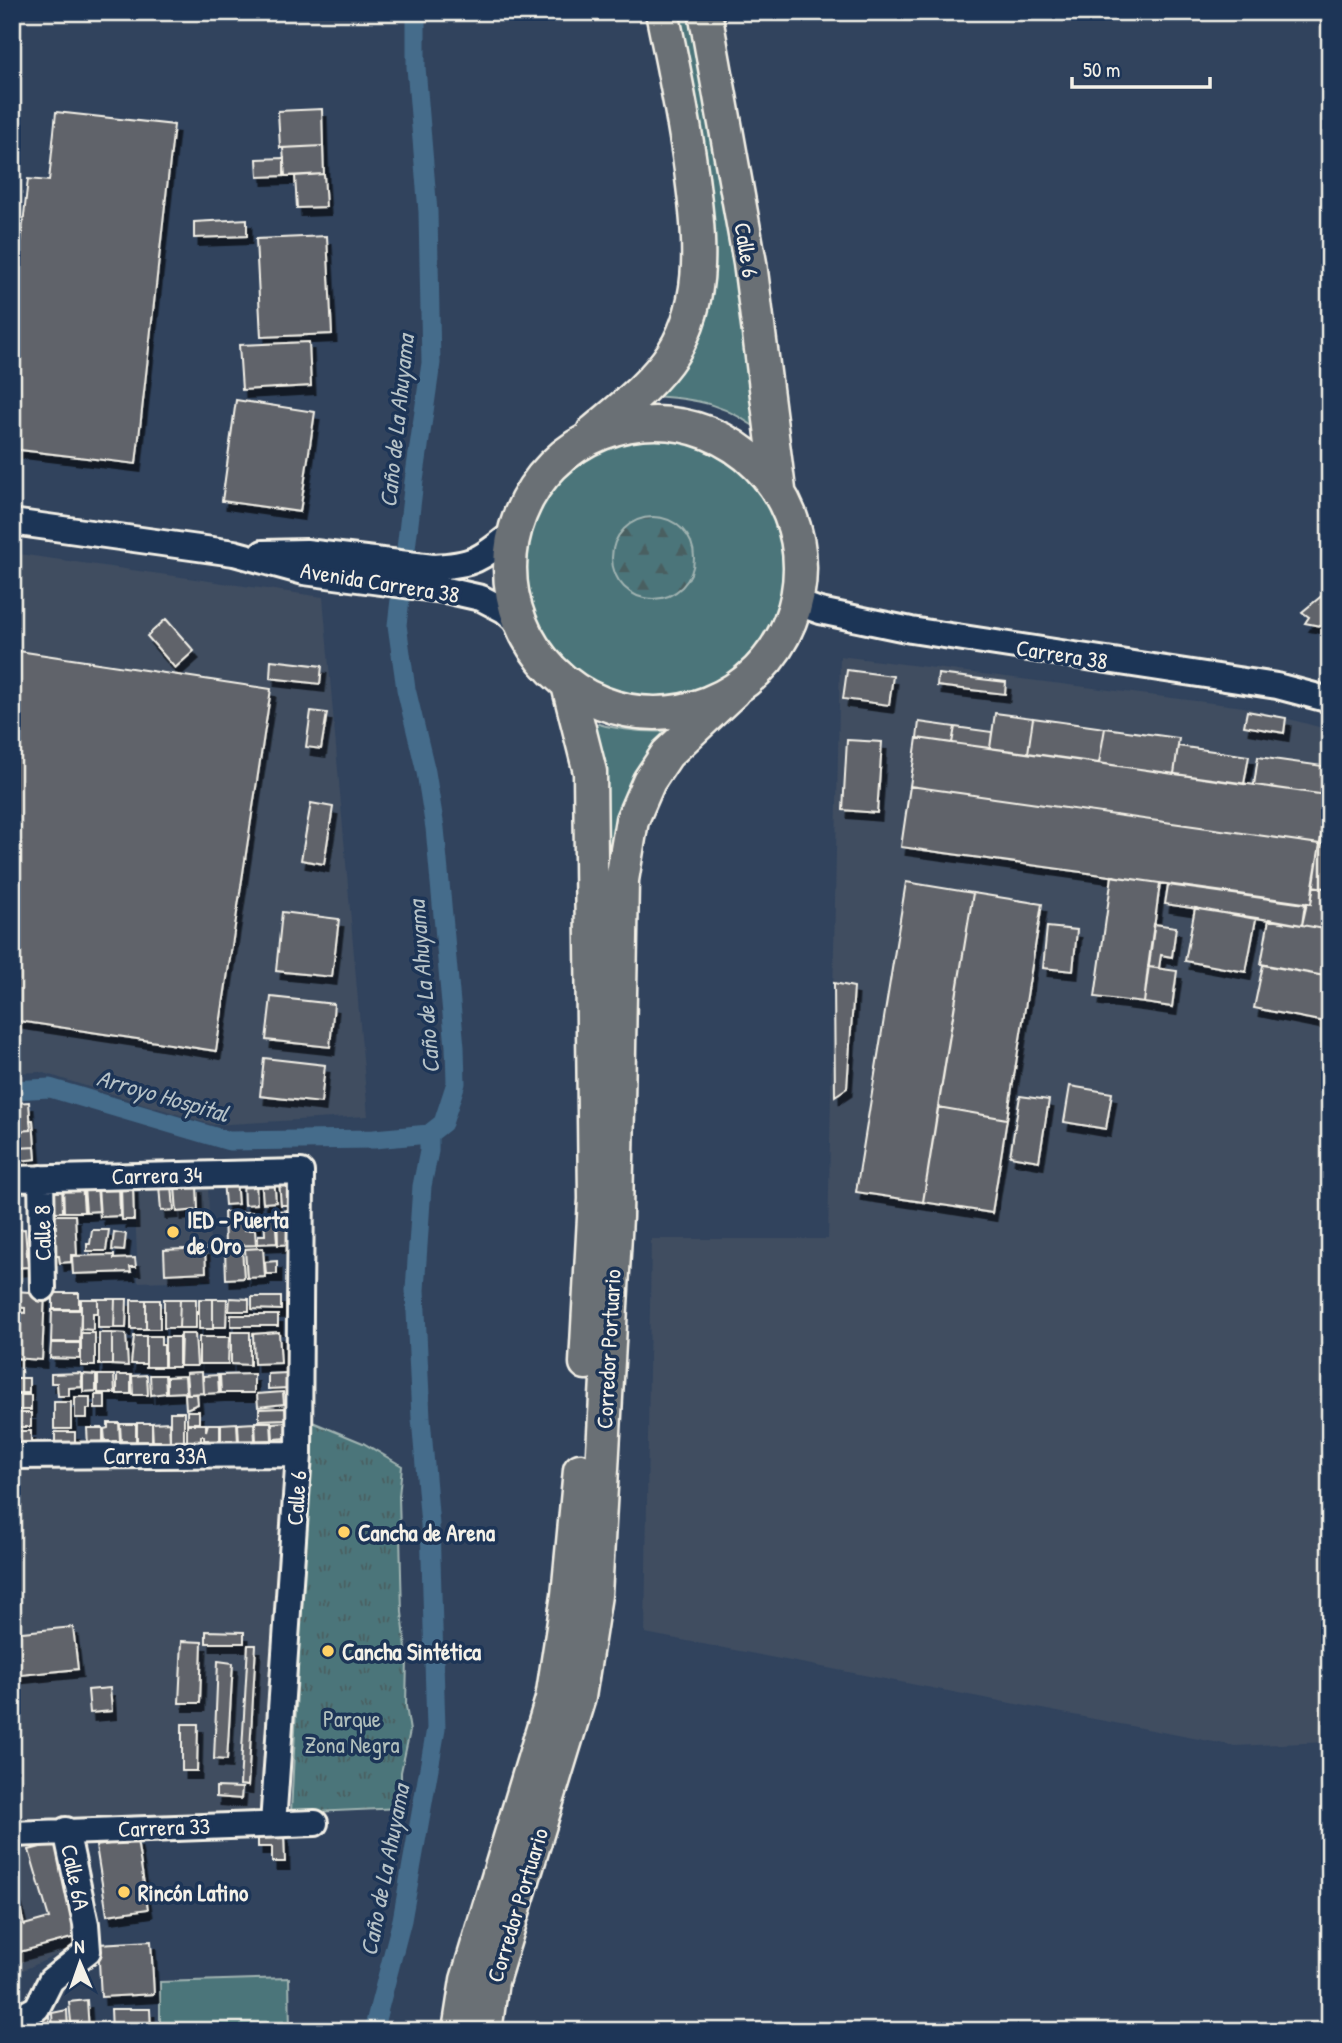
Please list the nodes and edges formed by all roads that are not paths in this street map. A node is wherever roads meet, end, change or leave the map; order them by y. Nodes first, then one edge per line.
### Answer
1 (662, 12) edge
2 (705, 12) edge
3 (579, 444) junction
4 (779, 490) junction
5 (12, 522) edge
6 (513, 533) junction
7 (433, 578) junction
8 (795, 602) junction
9 (520, 624) junction
10 (568, 685) junction
11 (734, 691) junction
12 (1330, 699) edge
13 (301, 1172) joint
14 (41, 1178) junction
15 (12, 1179) edge
16 (43, 1288) dead end
17 (299, 1454) junction
18 (12, 1456) edge
19 (315, 1823) dead end
20 (273, 1824) junction
21 (66, 1830) junction
22 (12, 1833) edge
23 (12, 2022) edge
24 (460, 2031) edge
25 (485, 2031) edge

1 - 3 main road, Calle 6
2 - 4 main road, Calle 6
3 - 4 main road
3 - 6 main road
4 - 8 main road
5 - 7 street, Avenida Carrera 38
6 - 7 street, Avenida Carrera 38
6 - 9 main road
7 - 9 street, Avenida Carrera 38
8 - 11 main road
8 - 12 street, Carrera 38
9 - 10 main road
10 - 11 main road
10 - 24 main road, Corredor Portuario
11 - 25 main road, Corredor Portuario
13 - 14 street, Carrera 34
13 - 17 street, Calle 6
14 - 15 street, Carrera 34
14 - 16 street, Calle 8
17 - 18 street, Carrera 33A
17 - 20 street, Calle 6
19 - 20 street, Carrera 33
20 - 21 street, Carrera 33
21 - 22 street, Carrera 33
21 - 23 street, Calle 6A

